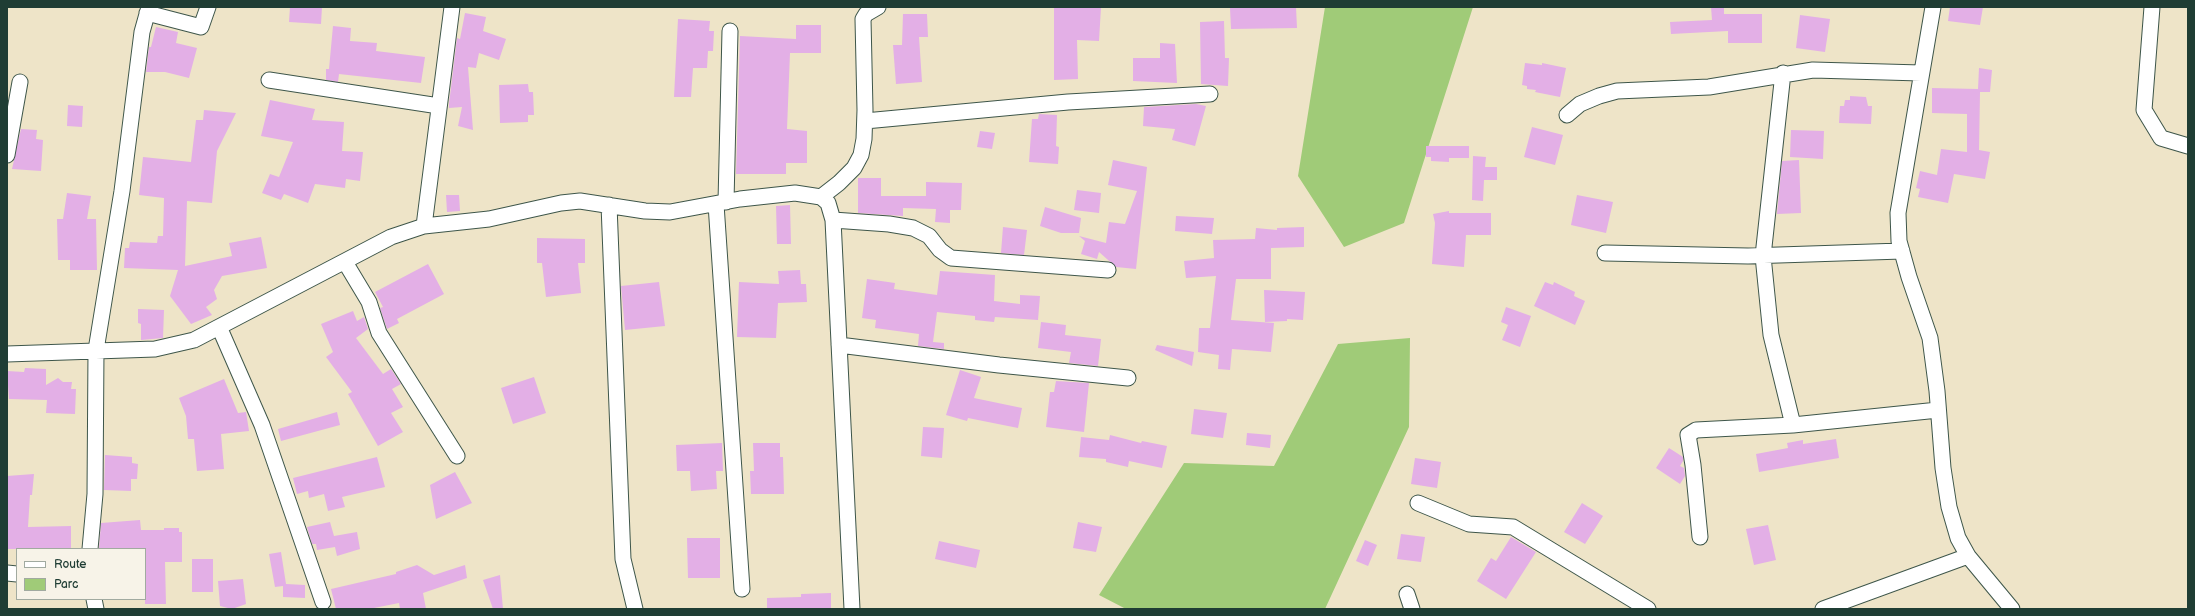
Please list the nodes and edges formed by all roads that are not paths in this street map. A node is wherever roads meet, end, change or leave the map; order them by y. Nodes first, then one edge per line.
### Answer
1 (208, 7) edge
2 (452, 7) edge
3 (878, 7) edge
4 (1933, 7) edge
5 (2152, 7) edge
6 (148, 10) edge
7 (730, 31) dead end
8 (1783, 73) junction
9 (1921, 73) junction
10 (269, 80) dead end
11 (20, 82) dead end
12 (1210, 94) dead end
13 (439, 106) junction
14 (1567, 115) dead end
15 (864, 121) junction
16 (2188, 146) edge
17 (7, 155) edge
18 (821, 197) junction
19 (721, 203) junction
20 (609, 205) junction
21 (833, 220) junction
22 (424, 226) junction
23 (1902, 251) junction
24 (1605, 253) dead end
25 (1763, 256) junction
26 (345, 262) junction
27 (1108, 270) dead end
28 (220, 329) junction
29 (839, 345) junction
30 (96, 350) junction
31 (7, 354) edge
32 (1128, 378) dead end
33 (1938, 410) junction
34 (1793, 425) junction
35 (457, 456) dead end
36 (1418, 503) dead end
37 (1700, 538) dead end
38 (90, 548) edge
39 (1968, 556) junction
40 (742, 588) dead end
41 (1407, 594) dead end
42 (323, 602) dead end
43 (635, 609) edge
44 (852, 609) edge
45 (1412, 609) edge
46 (1648, 609) edge
47 (1823, 609) edge
48 (2012, 609) edge

1 - 6 street
2 - 13 street
3 - 15 street
4 - 9 street
5 - 16 street
6 - 30 street
7 - 19 street
8 - 9 street
8 - 14 street
8 - 25 street
9 - 23 street
10 - 13 street
11 - 17 street
12 - 15 street
13 - 22 street
15 - 18 street
18 - 19 street
18 - 21 street
19 - 20 street
19 - 40 street
20 - 22 street
20 - 43 street
21 - 27 street
21 - 29 street
22 - 26 street
23 - 25 street
23 - 33 street
24 - 25 street
25 - 34 street
26 - 28 street
26 - 35 street
28 - 30 street
28 - 42 street
29 - 32 street
29 - 44 street
30 - 31 street
30 - 38 street
33 - 34 street
33 - 39 street
34 - 37 street
36 - 46 street
39 - 47 street
39 - 48 street
41 - 45 street

